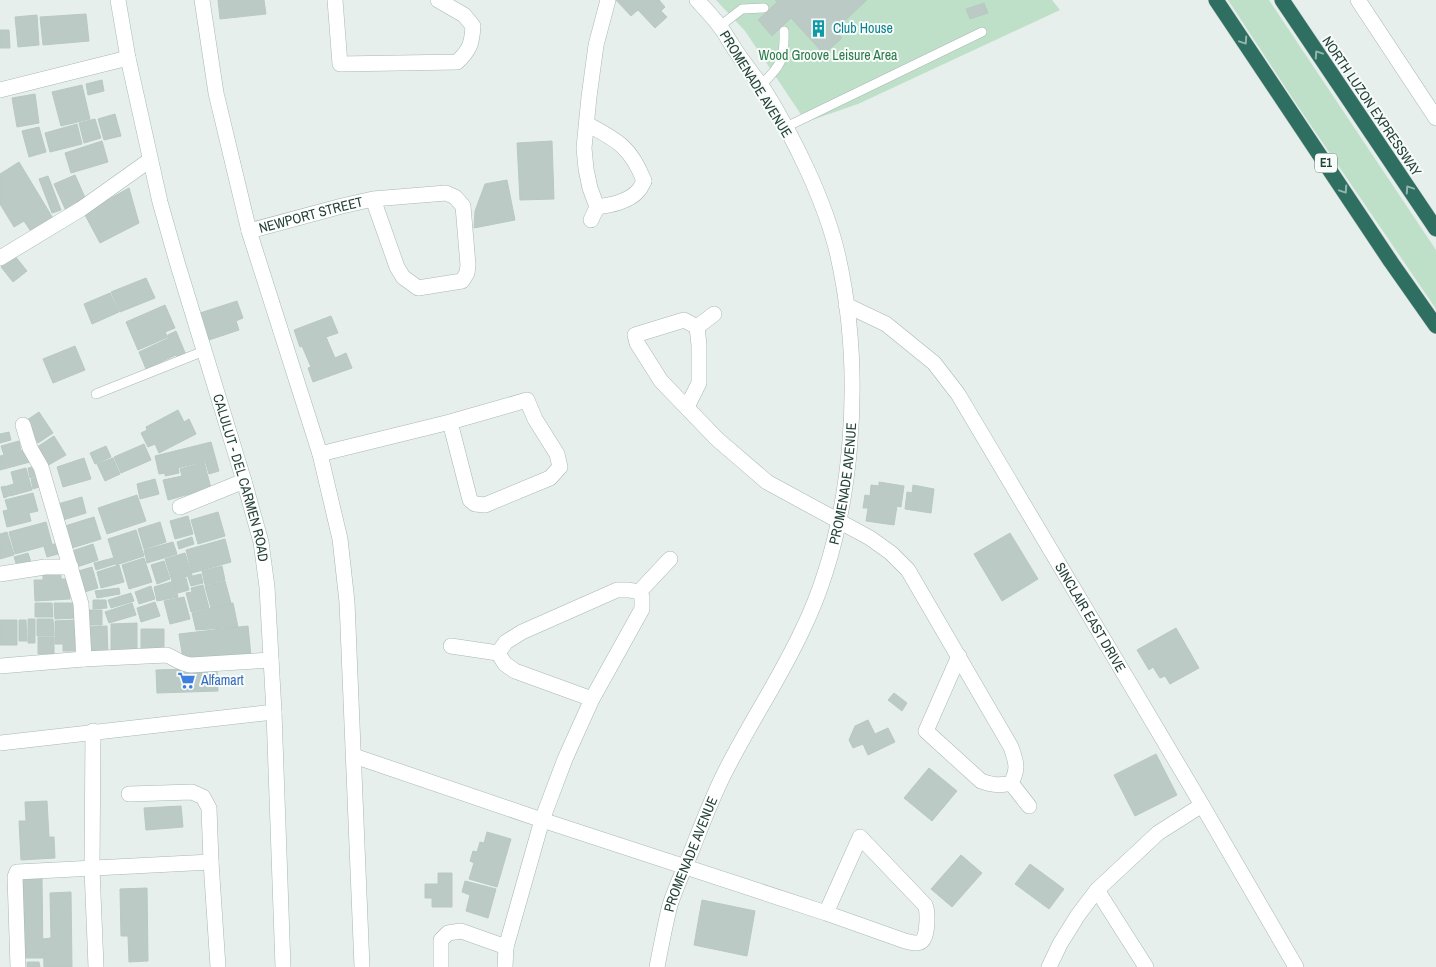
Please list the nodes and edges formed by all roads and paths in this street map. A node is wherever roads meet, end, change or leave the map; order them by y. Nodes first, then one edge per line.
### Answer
1 (118, 0) edge
2 (202, 0) edge
3 (335, 0) edge
4 (438, 0) edge
5 (608, 0) edge
6 (697, 0) edge
7 (1216, 0) edge
8 (1282, 0) edge
9 (1358, 0) edge
10 (741, 5) edge
11 (764, 8) dead end
12 (720, 26) junction
13 (784, 31) dead end
14 (982, 32) dead end
15 (128, 58) junction
16 (761, 85) junction
17 (0, 90) edge
18 (1436, 118) edge
19 (586, 124) junction
20 (786, 127) junction
21 (150, 160) junction
22 (373, 199) junction
23 (1436, 229) edge
24 (249, 231) junction
25 (0, 258) edge
26 (846, 305) junction
27 (714, 314) dead end
28 (1436, 326) edge
29 (697, 327) junction
30 (204, 351) junction
31 (96, 394) dead end
32 (687, 407) junction
33 (450, 422) junction
34 (23, 425) dead end
35 (320, 454) junction
36 (244, 481) junction
37 (180, 507) dead end
38 (839, 522) junction
39 (670, 559) dead end
40 (71, 567) junction
41 (0, 574) edge
42 (639, 592) junction
43 (451, 646) dead end
44 (498, 653) junction
45 (959, 656) junction
46 (84, 659) junction
47 (271, 660) junction
48 (0, 666) edge
49 (592, 699) junction
50 (274, 712) junction
51 (94, 731) junction
52 (0, 742) edge
53 (354, 756) junction
54 (1011, 783) junction
55 (130, 794) dead end
56 (1202, 805) junction
57 (1029, 806) dead end
58 (542, 820) junction
59 (211, 862) junction
60 (685, 867) junction
61 (92, 869) junction
62 (1096, 890) junction
63 (826, 913) junction
64 (506, 947) junction
65 (18, 967) edge
66 (96, 967) edge
67 (218, 967) edge
68 (283, 967) edge
69 (362, 967) edge
70 (442, 967) edge
71 (505, 967) edge
72 (657, 967) edge
73 (1049, 967) edge
74 (1146, 967) edge
75 (1296, 967) edge

1 - 15 street, CALULUT - DEL CARMEN ROAD
2 - 24 street
3 - 4 street
5 - 19 street
6 - 12 street, PROMENADE AVENUE
7 -> 28 highway, E1
23 -> 8 highway, NORTH LUZON EXPRESSWAY
9 - 18 street
10 - 11 lane
10 - 12 lane
12 - 16 street, PROMENADE AVENUE
13 - 16 lane
14 - 20 lane
15 - 17 street
15 - 21 street, CALULUT - DEL CARMEN ROAD
16 - 20 street, PROMENADE AVENUE
19 - 19 street
20 - 26 street, PROMENADE AVENUE
21 - 25 street
21 - 30 street, CALULUT - DEL CARMEN ROAD
22 - 22 street, NEWPORT STREET
22 - 24 street, NEWPORT STREET
24 - 35 street
26 - 38 street, PROMENADE AVENUE
26 - 56 street, SINCLAIR EAST DRIVE
27 - 29 street
29 - 32 street
29 - 32 street
30 - 31 lane
30 - 36 street, CALULUT - DEL CARMEN ROAD
32 - 38 street
33 - 33 street
33 - 35 street
34 - 40 street
35 - 53 street
36 - 37 street
36 - 47 street, CALULUT - DEL CARMEN ROAD
38 - 45 street
38 - 60 street, PROMENADE AVENUE
39 - 42 street
40 - 41 street
40 - 46 street
42 - 44 street
42 - 49 street
43 - 44 street
44 - 49 street
45 - 54 street
45 - 54 street
46 - 47 street
46 - 48 street
47 - 50 street, CALULUT - DEL CARMEN ROAD
49 - 58 street
50 - 51 street
50 - 68 street, CALULUT - DEL CARMEN ROAD
51 - 52 street
51 - 61 street
53 - 58 street
53 - 69 street
54 - 57 street
55 - 59 street
56 - 62 street
56 - 75 street, SINCLAIR EAST DRIVE
58 - 60 street
58 - 64 street
59 - 61 street
59 - 67 street
60 - 63 street
60 - 72 street, PROMENADE AVENUE
61 - 65 street
61 - 66 street
62 - 73 street
62 - 74 street
63 - 63 street
64 - 70 street
64 - 71 street

